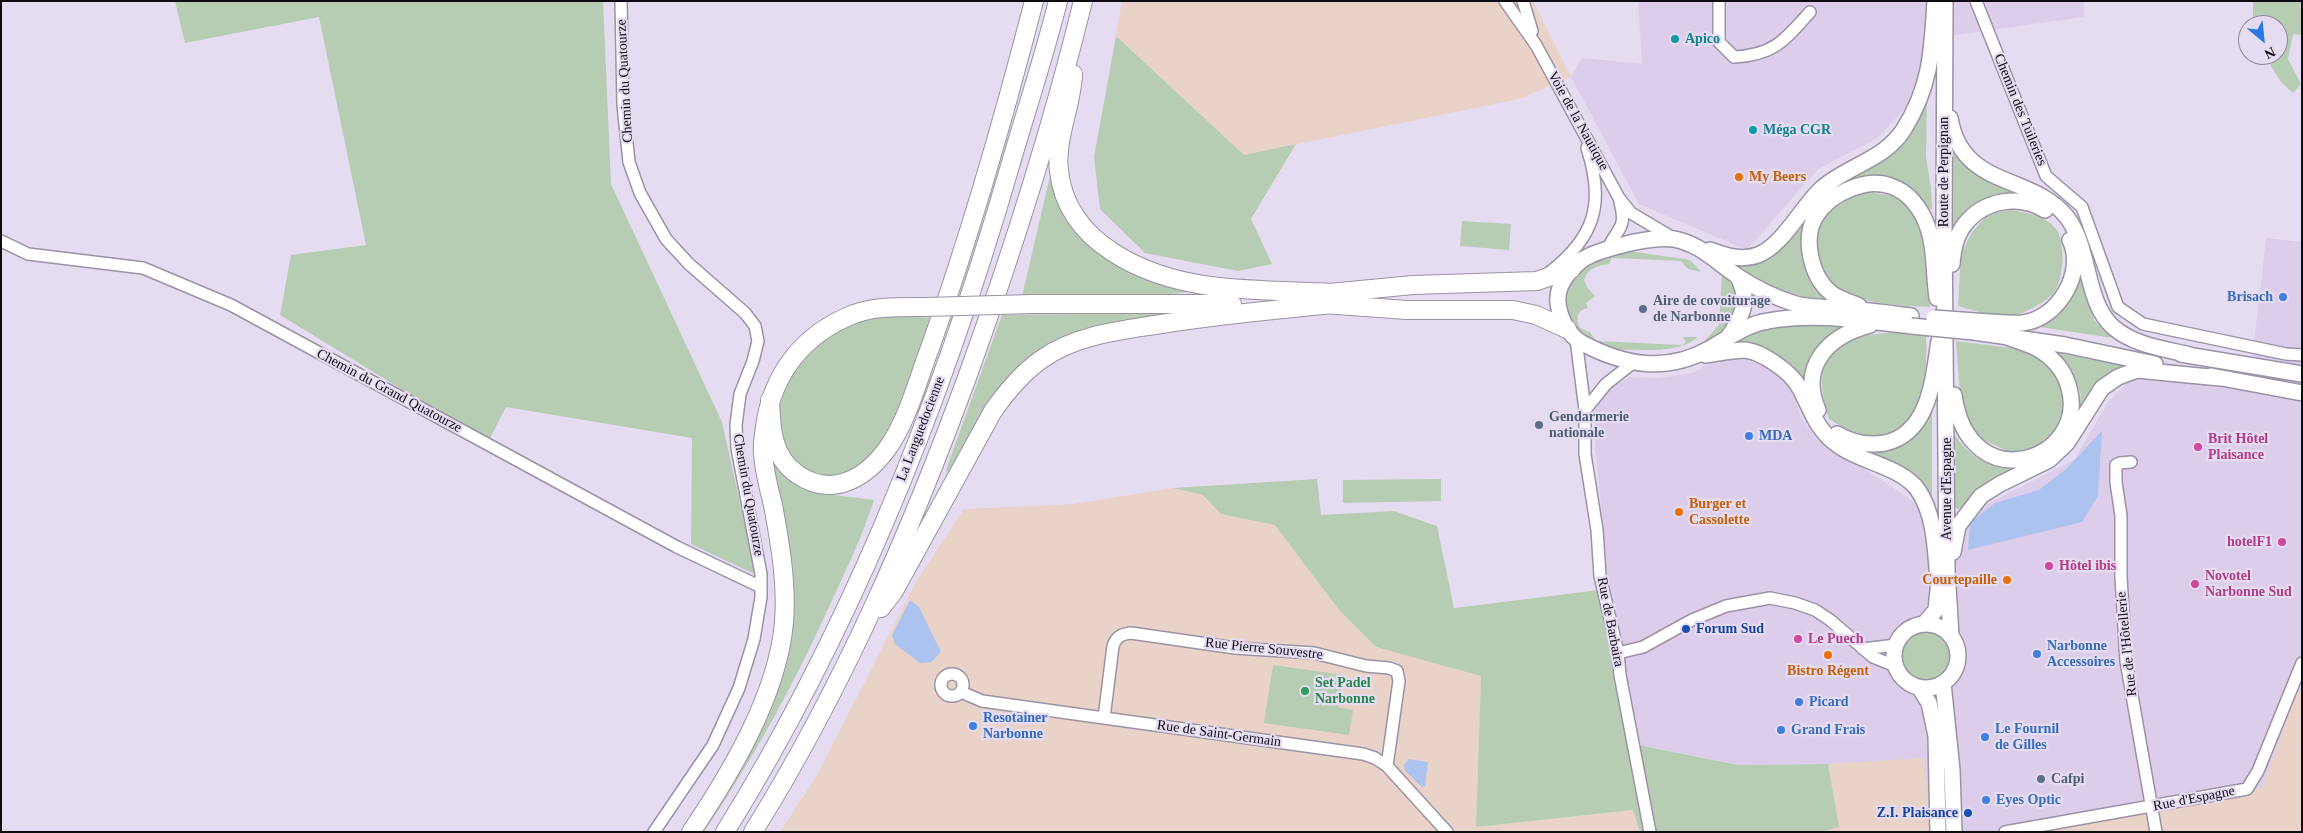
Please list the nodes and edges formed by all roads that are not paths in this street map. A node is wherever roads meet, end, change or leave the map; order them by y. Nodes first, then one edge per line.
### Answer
1 (621, 1) edge
2 (1034, 1) edge
3 (1058, 1) edge
4 (1083, 1) edge
5 (1505, 1) edge
6 (1522, 1) edge
7 (1719, 1) edge
8 (1936, 1) edge
9 (1945, 1) edge
10 (1976, 1) edge
11 (1810, 12) dead end
12 (1074, 39) junction
13 (1536, 45) junction
14 (1945, 70) junction
15 (1580, 128) junction
16 (1619, 198) junction
17 (1673, 238) junction
18 (1, 241) edge
19 (1699, 247) junction
20 (1608, 248) junction
21 (1571, 269) junction
22 (1738, 277) junction
23 (1537, 282) junction
24 (1332, 299) junction
25 (1942, 310) junction
26 (1872, 311) junction
27 (1911, 321) junction
28 (1883, 323) junction
29 (1974, 326) junction
30 (1572, 334) junction
31 (1728, 337) junction
32 (2007, 337) junction
33 (1942, 342) junction
34 (2190, 355) junction
35 (2302, 355) edge
36 (1696, 356) junction
37 (1634, 362) junction
38 (2302, 374) edge
39 (2220, 378) junction
40 (2302, 393) edge
41 (770, 400) junction
42 (1585, 410) junction
43 (2130, 462) dead end
44 (1947, 570) junction
45 (761, 587) junction
46 (1939, 592) junction
47 (1924, 624) junction
48 (864, 628) junction
49 (1951, 636) junction
50 (1896, 645) junction
51 (1863, 650) junction
52 (1618, 653) junction
53 (2302, 663) edge
54 (1895, 666) junction
55 (1943, 683) junction
56 (1919, 687) junction
57 (961, 692) dead end
58 (1104, 718) junction
59 (1387, 766) junction
60 (2151, 808) junction
61 (654, 832) edge
62 (692, 832) edge
63 (725, 832) edge
64 (753, 832) edge
65 (1446, 832) edge
66 (1650, 832) edge
67 (1938, 832) edge
68 (1954, 832) edge
69 (2005, 832) edge
70 (2156, 832) edge

1 - 45 street, Chemin du Quatourze
2 - 41 highway
3 - 63 highway, La Languedocienne
4 - 12 highway, La Languedocienne
5 - 13 street, Voie de la Nautique
6 - 13 street, Voie de la Nautique
7 - 11 street
8 - 19 main road
8 - 25 main road, Route de Perpignan
9 - 14 main road, Route de Perpignan
10 - 35 street, Chemin des Tuileries
12 - 24 highway
12 - 48 highway, La Languedocienne
13 - 15 street, Voie de la Nautique
14 - 25 main road, Route de Perpignan
14 - 34 main road
15 - 16 street, Voie de la Nautique
15 - 23 street
16 - 17 street, Voie de la Nautique
16 - 20 street, Voie de la Nautique
17 - 19 main road
17 - 20 main road
18 - 45 street, Chemin du Grand Quatourze
19 - 22 main road
20 - 21 main road
21 - 23 highway
21 - 30 main road
22 - 26 main road
22 - 31 main road
23 - 24 highway
24 - 30 highway
24 - 41 highway, bridge
24 - 48 highway
25 - 26 main road
25 - 29 main road
25 - 33 main road, Route de Perpignan
26 - 27 main road
27 - 28 main road
27 - 29 main road, bridge
28 - 31 main road
28 - 33 main road
29 - 32 main road
29 - 34 main road
30 - 37 main road
30 - 42 street, Rue de Barbaira
31 - 36 main road
32 - 33 main road
32 - 39 main road
33 - 44 main road, Avenue d'Espagne
33 - 46 main road, Avenue d'Espagne
34 - 38 main road
36 - 37 main road
36 - 46 main road
37 - 42 street
39 - 40 main road
39 - 44 main road
41 - 62 highway
42 - 52 street, Rue de Barbaira
43 - 60 street, Rue de l'Hôtellerie
44 - 49 main road, Avenue d'Espagne
45 - 61 street, Chemin du Quatourze
46 - 47 main road, Avenue d'Espagne
47 - 49 main road
47 - 50 main road
48 - 64 highway, La Languedocienne
49 - 55 main road
50 - 51 street
50 - 54 main road
51 - 52 street
51 - 54 street
52 - 66 street, Rue de Barbaira
53 - 60 street, Rue d'Espagne
54 - 56 main road
55 - 56 main road
55 - 68 main road
56 - 67 main road
57 - 58 street, Rue de Saint-Germain
58 - 59 street, Rue de Saint-Germain
58 - 59 street, Rue Pierre Souvestre
59 - 65 street, Rue de Saint-Germain
60 - 69 street, Rue d'Espagne
60 - 70 street

